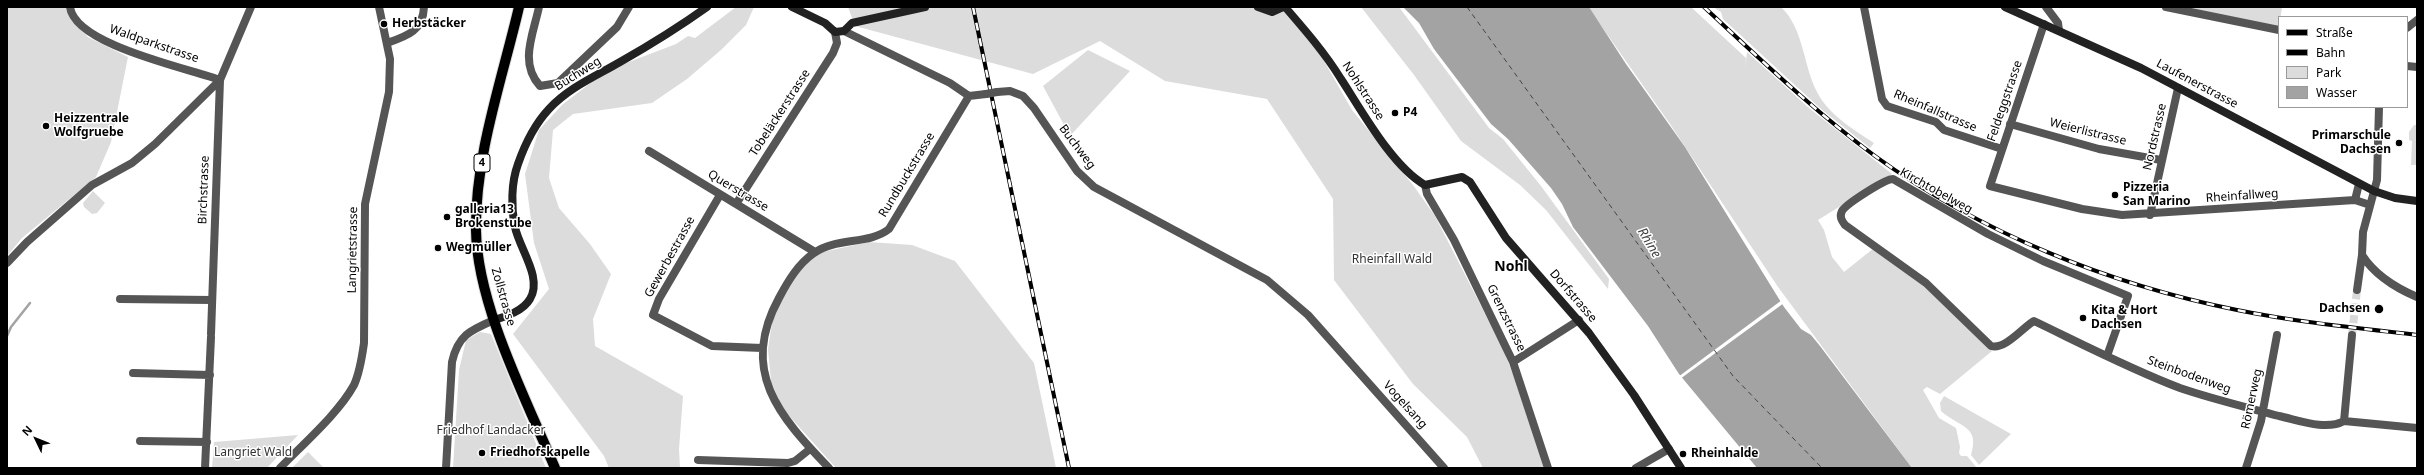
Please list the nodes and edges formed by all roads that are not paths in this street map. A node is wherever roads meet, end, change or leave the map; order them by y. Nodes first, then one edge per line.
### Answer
1 (70, 7) edge
2 (251, 7) edge
3 (379, 7) edge
4 (424, 7) edge
5 (519, 7) edge
6 (538, 7) edge
7 (629, 7) edge
8 (707, 7) edge
9 (792, 7) edge
10 (925, 7) edge
11 (1258, 7) edge
12 (1284, 7) edge
13 (1864, 7) edge
14 (2005, 7) edge
15 (2046, 7) edge
16 (2166, 7) edge
17 (2417, 20) edge
18 (2044, 24) junction
19 (2408, 27) edge
20 (2059, 30) junction
21 (2278, 30) edge
22 (835, 32) junction
23 (844, 32) junction
24 (387, 43) junction
25 (220, 80) junction
26 (2178, 88) junction
27 (969, 96) junction
28 (2379, 108) edge
29 (2010, 124) junction
30 (2002, 149) junction
31 (649, 151) dead end
32 (2162, 160) junction
33 (2359, 184) junction
34 (1425, 185) junction
35 (1990, 186) joint
36 (2374, 192) junction
37 (720, 195) junction
38 (2355, 200) junction
39 (2417, 201) edge
40 (736, 204) junction
41 (2370, 205) junction
42 (2150, 215) junction
43 (815, 252) junction
44 (2362, 255) junction
45 (7, 263) edge
46 (2357, 290) tunnel mouth
47 (2417, 297) edge
48 (120, 299) dead end
49 (212, 300) junction
50 (494, 320) junction
51 (1579, 320) junction
52 (2034, 322) joint
53 (2277, 335) dead end
54 (2352, 335) tunnel mouth
55 (762, 348) junction
56 (2107, 356) junction
57 (1347, 359) joint
58 (1513, 362) junction
59 (133, 373) dead end
60 (210, 375) junction
61 (2262, 411) junction
62 (2344, 421) junction
63 (2417, 428) edge
64 (140, 441) dead end
65 (207, 442) junction
66 (810, 449) junction
67 (1669, 449) junction
68 (698, 460) dead end
69 (733, 465) edge
70 (205, 468) edge
71 (280, 468) edge
72 (446, 468) edge
73 (555, 468) edge
74 (829, 468) edge
75 (1444, 468) edge
76 (1548, 468) edge
77 (1636, 468) edge
78 (1681, 468) edge
79 (2246, 468) edge

1 - 25 street, Waldparkstrasse
2 - 25 street
3 - 24 street, Langrietstrasse
4 - 24 street
5 - 50 main road, Zollstrasse / 4
6 - 7 street
8 - 50 street, Buchweg
9 - 22 street
10 - 23 street
11 - 12 street
12 - 34 street, Nohlstrasse
13 - 30 street, Rheinfallstrasse
14 - 18 street, Laufenerstrasse
15 - 20 street
16 - 21 street
17 - 19 street
18 - 20 street, Laufenerstrasse
18 - 29 street, Feldeggstrasse
20 - 26 street, Laufenerstrasse
22 - 23 street
22 - 40 street, Tobeläckerstrasse
23 - 27 street
24 - 71 street, Langrietstrasse
25 - 45 street
25 - 49 street, Birchstrasse
26 - 32 street, Nordstrasse
26 - 33 street, Laufenerstrasse
27 - 43 street, Rundbuckstrasse
27 - 57 street, Buchweg, bridge
28 - 36 street
29 - 30 street, Feldeggstrasse
29 - 32 street, Weierlistrasse
30 - 35 street, Feldeggstrasse
31 - 37 street, Querstrasse
32 - 42 street, Nordstrasse
33 - 36 street, Laufenerstrasse
33 - 38 street
34 - 51 street, Dorfstrasse
34 - 58 street, Grenzstrasse
35 - 42 street, Rheinfallweg
36 - 39 street
36 - 41 street
37 - 40 street, Querstrasse
37 - 55 street, Gewerbestrasse
38 - 41 street, Rheinfallweg
38 - 42 street, Rheinfallweg
40 - 43 street, Querstrasse
41 - 44 street
43 - 55 street, Rundbuckstrasse
44 - 46 street
44 - 47 street
48 - 49 street
49 - 60 street, Birchstrasse
50 - 72 street
50 - 73 main road, Zollstrasse / 4
51 - 58 street
51 - 67 street, Dorfstrasse
52 - 56 street, Steinbodenweg
52 - 56 street, Kirchtobelweg
53 - 61 street, Römerweg
54 - 62 street
55 - 66 street, Rundbuckstrasse
56 - 61 street, Steinbodenweg
57 - 75 street, Vogelsang
58 - 76 street, Grenzstrasse
59 - 60 street
60 - 65 street, Birchstrasse
61 - 62 street, Steinbodenweg
61 - 79 street, Römerweg
62 - 63 street, Steinbodenweg
64 - 65 street
65 - 70 street, Birchstrasse
66 - 69 street
66 - 74 street, Rundbuckstrasse
67 - 77 street
67 - 78 street, Dorfstrasse
68 - 69 street

